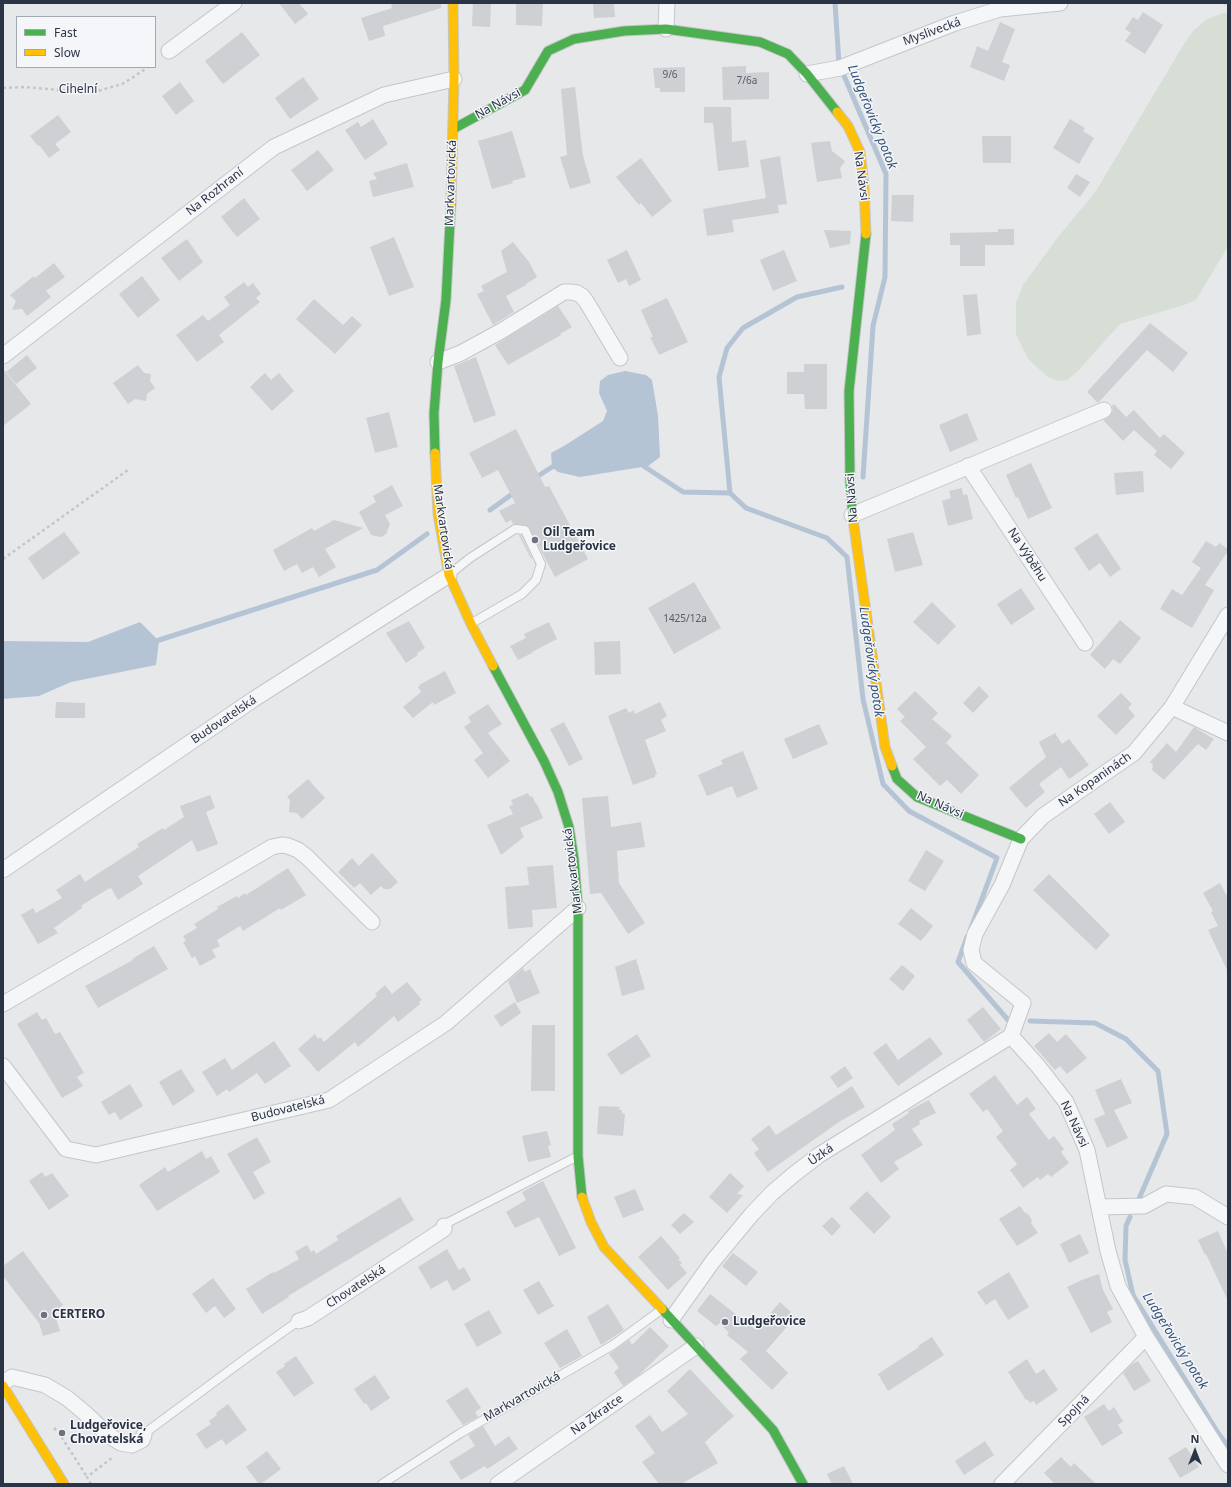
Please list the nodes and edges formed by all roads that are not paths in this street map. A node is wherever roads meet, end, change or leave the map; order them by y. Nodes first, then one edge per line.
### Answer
1 (234, 3) edge
2 (453, 3) edge
3 (667, 3) edge
4 (1060, 3) edge
5 (1002, 6) edge
6 (666, 29) junction
7 (169, 51) dead end
8 (807, 74) junction
9 (454, 79) junction
10 (453, 129) junction
11 (3, 356) edge
12 (620, 358) dead end
13 (438, 362) junction
14 (1104, 410) dead end
15 (968, 466) junction
16 (852, 515) junction
17 (449, 575) junction
18 (1228, 615) edge
19 (472, 624) junction
20 (1085, 643) dead end
21 (1172, 707) junction
22 (1228, 733) edge
23 (1021, 839) junction
24 (3, 870) edge
25 (578, 908) junction
26 (372, 922) dead end
27 (3, 1004) edge
28 (1011, 1036) junction
29 (3, 1066) edge
30 (578, 1156) junction
31 (1099, 1207) junction
32 (1228, 1217) edge
33 (444, 1226) joint
34 (667, 1314) junction
35 (300, 1321) joint
36 (1146, 1337) junction
37 (696, 1346) junction
38 (3, 1385) edge
39 (144, 1435) joint
40 (1228, 1465) edge
41 (64, 1484) edge
42 (382, 1484) edge
43 (498, 1484) edge
44 (803, 1484) edge
45 (1002, 1484) edge

1 - 7 street
2 - 9 street, Markvartovická
3 - 6 street
4 - 5 street, Myslivecká
5 - 8 street, Myslivecká
6 - 8 street, Na Návsi
6 - 10 street, Na Návsi
8 - 16 street, Na Návsi
9 - 10 street, Markvartovická
9 - 11 street, Na Rozhraní
10 - 13 street, Markvartovická
12 - 13 street
13 - 17 street, Markvartovická
14 - 15 street
15 - 16 street
15 - 20 street, Na Výběhu
16 - 23 street, Na Návsi
17 - 19 street, Markvartovická
17 - 19 lane
17 - 24 street, Budovatelská
18 - 21 street, Na Kopaninách
19 - 25 street, Markvartovická
21 - 22 street
21 - 23 street, Na Kopaninách
23 - 28 street
25 - 29 street, Budovatelská
25 - 30 street, Markvartovická
26 - 27 street
28 - 31 street, Na Návsi
28 - 34 street, Úzká
30 - 33 lane, Chovatelská
30 - 34 street, Markvartovická
31 - 32 street
31 - 36 street, Na Návsi
33 - 35 street, Chovatelská
34 - 37 street, Markvartovická
34 - 42 lane, Markvartovická
35 - 39 lane, Chovatelská
36 - 40 street, Na Návsi
36 - 45 street, Spojná
37 - 43 street, Na Zkratce
37 - 44 street, Markvartovická
38 - 39 street
38 - 41 street

